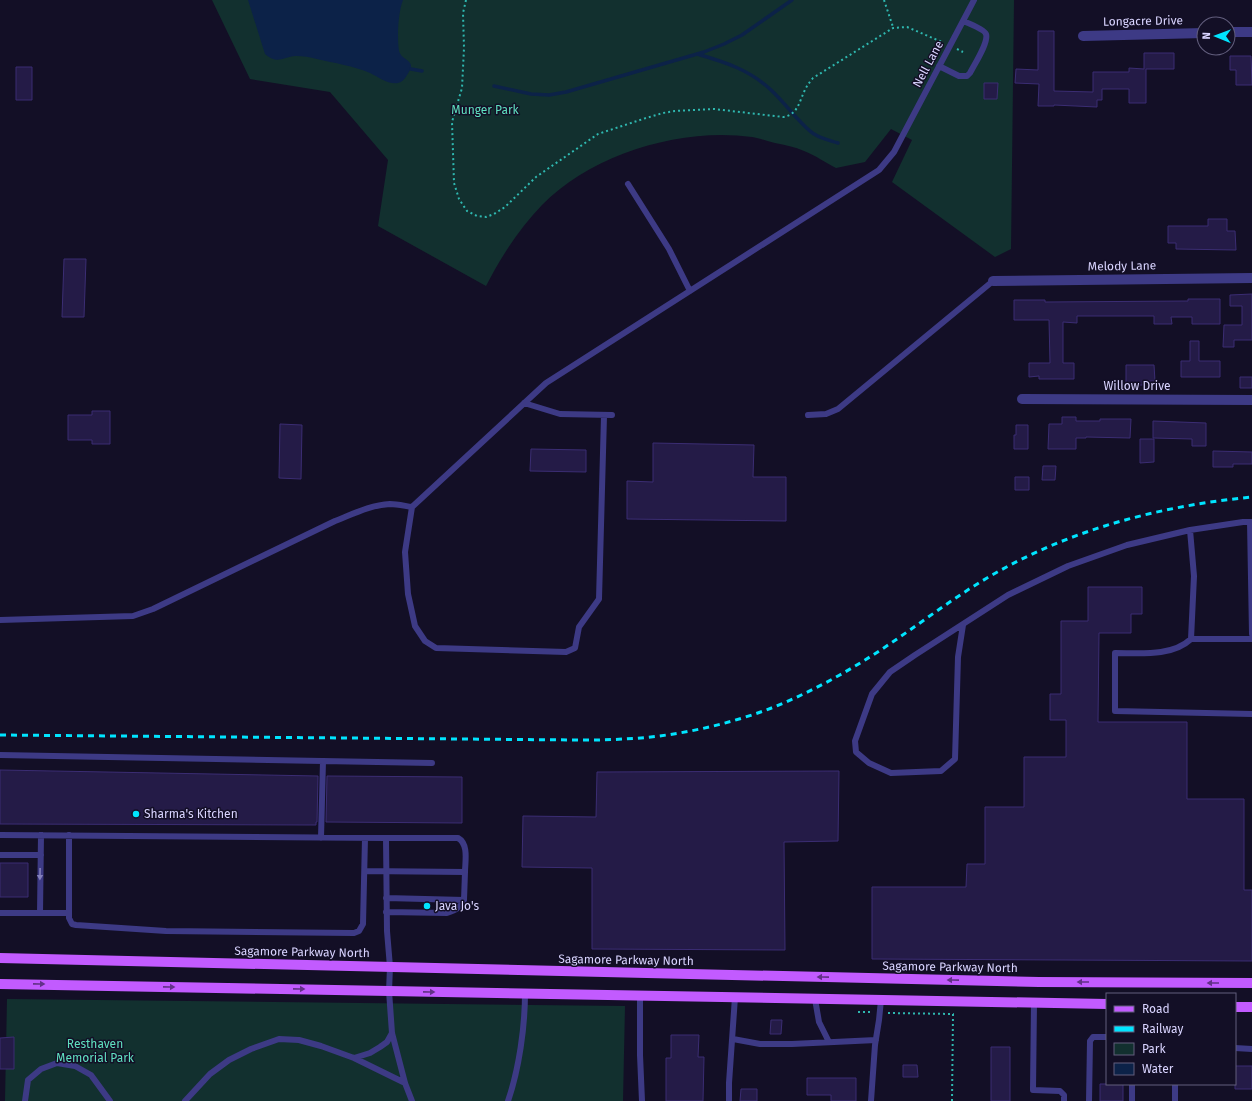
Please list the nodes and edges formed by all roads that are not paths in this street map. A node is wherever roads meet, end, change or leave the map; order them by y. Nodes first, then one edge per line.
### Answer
1 (974, 0) edge
2 (963, 21) junction
3 (1236, 32) edge
4 (1252, 32) edge
5 (1196, 33) edge
6 (1083, 36) dead end
7 (939, 66) junction
8 (628, 184) dead end
9 (1252, 278) edge
10 (993, 281) joint
11 (690, 291) junction
12 (1022, 399) dead end
13 (1252, 400) edge
14 (524, 403) junction
15 (612, 415) dead end
16 (808, 415) dead end
17 (604, 416) junction
18 (412, 507) junction
19 (1251, 522) edge
20 (1190, 530) junction
21 (0, 620) edge
22 (963, 625) junction
23 (1252, 634) edge
24 (1252, 638) edge
25 (1191, 639) junction
26 (1252, 714) edge
27 (0, 756) edge
28 (322, 761) junction
29 (432, 763) dead end
30 (0, 835) edge
31 (41, 835) junction
32 (69, 836) junction
33 (321, 838) junction
34 (365, 838) junction
35 (386, 838) junction
36 (0, 855) edge
37 (41, 855) junction
38 (364, 871) junction
39 (386, 871) junction
40 (465, 872) junction
41 (386, 898) junction
42 (464, 900) junction
43 (386, 912) junction
44 (0, 913) edge
45 (40, 913) junction
46 (69, 913) junction
47 (0, 958) edge
48 (390, 967) junction
49 (1252, 983) edge
50 (0, 984) edge
51 (389, 991) junction
52 (525, 994) junction
53 (640, 996) junction
54 (736, 997) junction
55 (815, 999) junction
56 (881, 1000) junction
57 (1034, 1003) junction
58 (1106, 1004) edge
59 (1236, 1007) edge
60 (1252, 1007) edge
61 (392, 1033) junction
62 (1106, 1037) edge
63 (733, 1039) junction
64 (876, 1040) junction
65 (829, 1042) junction
66 (1236, 1048) edge
67 (1252, 1049) edge
68 (354, 1058) junction
69 (404, 1083) junction
70 (1132, 1085) edge
71 (1175, 1085) edge
72 (25, 1101) edge
73 (110, 1101) edge
74 (185, 1101) edge
75 (412, 1101) edge
76 (508, 1101) edge
77 (642, 1101) edge
78 (729, 1101) edge
79 (871, 1101) edge
80 (1064, 1101) edge
81 (1089, 1101) edge
82 (1132, 1101) edge
83 (1175, 1101) edge

1 - 2 lane, Nell Lane
2 - 7 lane, Nell Lane
2 - 7 lane
3 - 4 street
5 - 6 street, Longacre Drive
7 - 11 lane, Nell Lane
8 - 11 lane
9 - 10 street, Melody Lane
10 - 16 lane
11 - 14 lane, Nell Lane
12 - 13 street, Willow Drive
14 - 17 lane
14 - 18 lane, Nell Lane
15 - 17 lane
17 - 18 lane
18 - 21 lane
19 - 20 lane
19 - 23 lane
20 - 22 lane
20 - 25 lane
22 - 22 lane
24 - 25 lane
25 - 26 lane
27 - 28 lane
28 - 29 lane
28 - 33 lane
30 - 31 lane
31 - 32 lane
31 - 37 lane
32 - 33 lane
32 - 46 lane
33 - 34 lane
34 - 35 lane
34 - 38 lane
35 - 39 lane
35 - 40 lane
36 - 37 lane
37 -> 45 lane
38 - 39 lane
38 - 46 lane
39 - 40 lane
39 - 41 lane
40 - 42 lane
41 - 42 lane
41 - 43 lane
42 - 43 lane
43 - 48 lane
44 - 45 lane
45 - 46 lane
47 - 48 main road, Sagamore Parkway North
49 -> 48 main road, Sagamore Parkway North
48 - 51 lane
50 -> 51 main road
51 -> 52 main road
51 - 61 lane
52 - 53 main road
52 - 76 lane
53 - 54 main road
53 - 77 lane
54 - 55 main road
54 - 63 lane
55 - 56 main road
55 - 65 lane
56 - 57 main road
56 - 64 lane
57 - 58 main road
57 - 80 lane
59 - 60 main road
61 - 68 lane
61 - 69 lane
62 - 81 lane
63 - 65 lane
63 - 78 lane
64 - 65 lane
64 - 79 lane
66 - 67 lane
68 - 69 lane
68 - 74 lane
69 - 75 lane
70 - 82 lane
71 - 83 lane
72 - 73 lane

